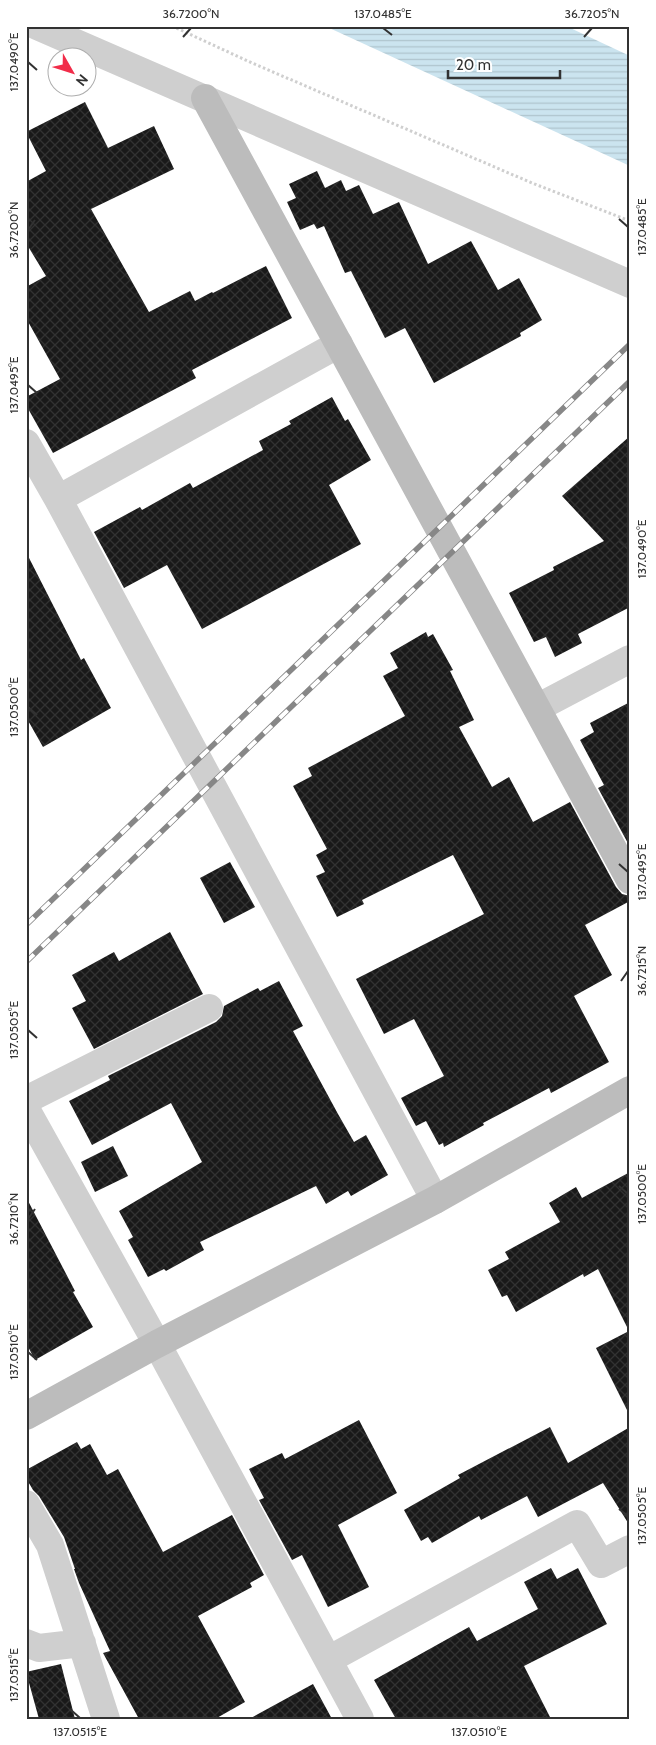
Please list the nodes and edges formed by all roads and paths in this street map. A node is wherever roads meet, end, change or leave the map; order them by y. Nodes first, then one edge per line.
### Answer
1 (36, 26) edge
2 (172, 26) edge
3 (205, 98) junction
4 (630, 220) edge
5 (630, 284) edge
6 (339, 344) junction
7 (26, 443) edge
8 (58, 499) junction
9 (630, 659) edge
10 (537, 708) junction
11 (630, 880) edge
12 (209, 1008) dead end
13 (630, 1090) edge
14 (26, 1100) edge
15 (26, 1109) edge
16 (435, 1200) junction
17 (157, 1344) junction
18 (26, 1416) edge
19 (26, 1504) edge
20 (630, 1548) edge
21 (26, 1643) edge
22 (82, 1643) junction
23 (328, 1660) junction
24 (106, 1719) edge
25 (360, 1719) edge

1 - 3 street
2 - 4 path
3 - 5 street
3 - 6 street
6 - 8 street
6 - 10 street
7 - 8 street
8 - 16 street
9 - 10 street
10 - 11 street
12 - 14 street
13 - 16 street
15 - 17 street
16 - 17 street
17 - 18 street
17 - 23 street
19 - 22 street
20 - 23 street
21 - 22 street
22 - 24 street
23 - 25 street

